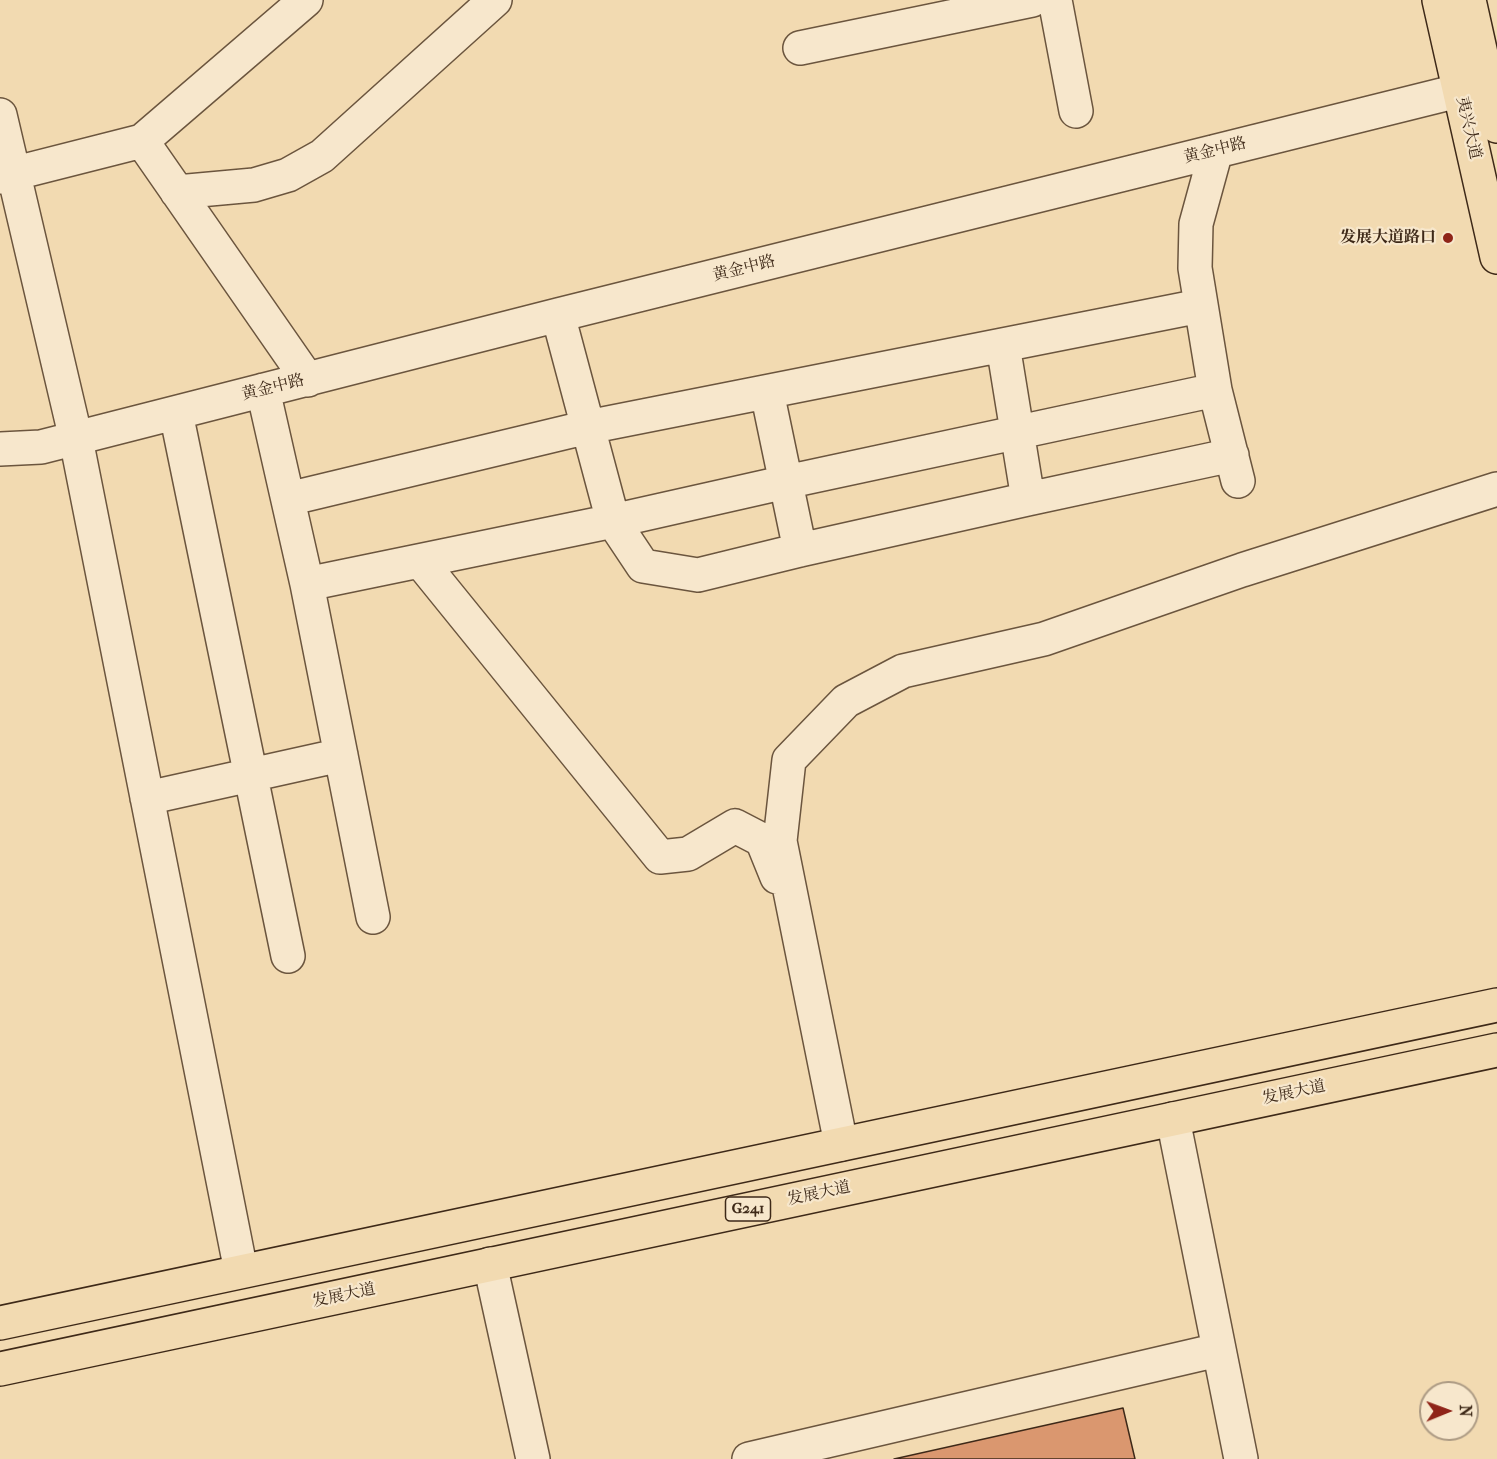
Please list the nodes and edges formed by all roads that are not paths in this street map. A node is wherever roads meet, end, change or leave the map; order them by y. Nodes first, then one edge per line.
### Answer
1 (306, 0) edge
2 (495, 0) edge
3 (1032, 0) edge
4 (1055, 0) edge
5 (1439, 0) edge
6 (1469, 0) edge
7 (800, 48) dead end
8 (1473, 86) junction
9 (1077, 111) dead end
10 (0, 115) edge
11 (1497, 126) edge
12 (142, 141) junction
13 (1216, 151) junction
14 (7, 176) edge
15 (177, 192) junction
16 (1497, 257) edge
17 (1200, 306) junction
18 (558, 315) junction
19 (1003, 345) junction
20 (308, 380) junction
21 (263, 390) junction
22 (1215, 390) junction
23 (767, 392) junction
24 (176, 413) junction
25 (588, 427) junction
26 (1018, 432) junction
27 (76, 439) junction
28 (0, 449) edge
29 (786, 482) junction
30 (1497, 489) edge
31 (288, 499) junction
32 (1028, 499) junction
33 (613, 521) junction
34 (800, 550) junction
35 (422, 562) junction
36 (307, 584) junction
37 (341, 755) junction
38 (249, 776) junction
39 (147, 798) junction
40 (794, 911) junction
41 (373, 917) dead end
42 (288, 956) dead end
43 (1497, 990) edge
44 (1497, 1005) edge
45 (1440, 1017) junction
46 (1497, 1050) edge
47 (1444, 1061) junction
48 (1497, 1067) edge
49 (1173, 1119) junction
50 (841, 1144) junction
51 (490, 1264) junction
52 (242, 1271) junction
53 (0, 1323) edge
54 (1218, 1350) junction
55 (0, 1369) edge
56 (533, 1459) edge
57 (749, 1459) edge
58 (1241, 1459) edge

1 - 12 street
2 - 15 street
3 - 7 street
4 - 9 street
5 - 8 main road, 夷兴大道
6 - 8 main road, 夷兴大道
8 - 11 main road, 夷兴大道
8 - 13 street, 黄金中路
8 - 16 main road, 夷兴大道
10 - 14 street
12 - 14 street
12 - 15 street
13 - 17 street
13 - 18 street, 黄金中路
14 - 27 street
15 - 20 street
17 - 19 street
17 - 22 street
18 - 20 street, 黄金中路
18 - 25 street
19 - 23 street
19 - 26 street
20 - 21 street, 黄金中路
21 - 24 street, 黄金中路
21 - 31 street
22 - 26 street
22 - 32 street
23 - 25 street
23 - 29 street
24 - 27 street, 黄金中路
24 - 38 street
25 - 31 street
25 - 33 street
26 - 29 street
26 - 32 street
27 - 28 street, 黄金中路
27 - 39 street
29 - 33 street
29 - 34 street
30 - 40 street
31 - 36 street
32 - 34 street
33 - 34 street
33 - 35 street
35 - 36 street
35 - 40 street
36 - 37 street
37 - 38 street
37 - 41 street
38 - 39 street
38 - 42 street
39 - 52 street
40 - 50 street
43 - 45 main road
44 - 45 main road
45 - 50 main road
46 - 47 main road, 发展大道 / G241
47 - 48 main road
47 - 49 main road, 发展大道 / G241
49 - 51 main road, 发展大道 / G241
49 - 54 street
50 - 52 main road
51 - 55 main road, 发展大道 / G241
51 - 56 street
52 - 53 main road
54 - 57 street
54 - 58 street

